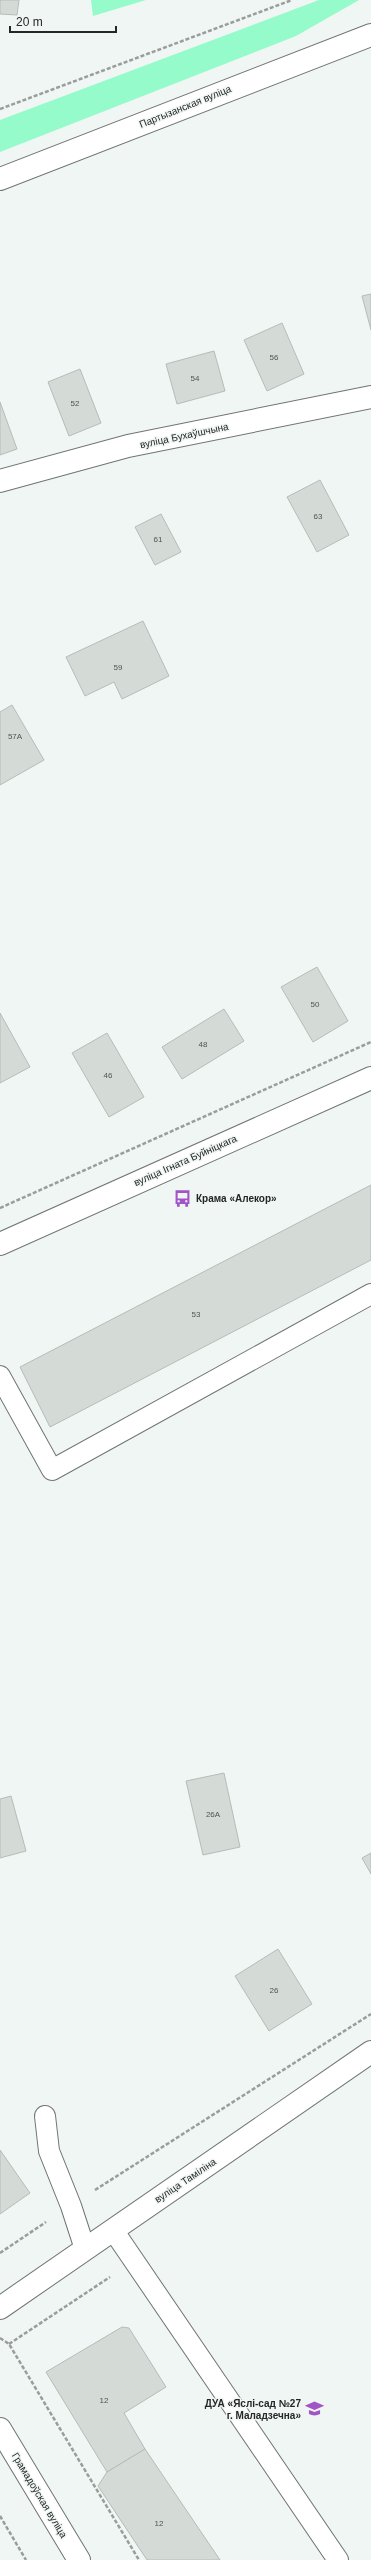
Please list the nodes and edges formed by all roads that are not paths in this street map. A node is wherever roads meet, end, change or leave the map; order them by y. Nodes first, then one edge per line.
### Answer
1 (371, 35) edge
2 (0, 180) edge
3 (371, 396) edge
4 (0, 481) edge
5 (371, 1078) edge
6 (0, 1244) edge
7 (371, 1294) edge
8 (0, 1376) edge
9 (371, 2052) edge
10 (45, 2116) dead end
11 (113, 2230) junction
12 (85, 2249) junction
13 (0, 2308) edge
14 (0, 2430) edge
15 (79, 2560) edge
16 (338, 2560) edge

1 - 2 street, Партызанская вуліца
3 - 4 street, вуліца Бухаўшчына
5 - 6 street, вуліца Ігната Буйніцкага
7 - 8 lane
9 - 11 street, вуліца Таміліна
10 - 12 lane
11 - 12 street, вуліца Таміліна
11 - 16 lane
12 - 13 street, вуліца Таміліна
14 - 15 street, Грамадоўская вуліца

